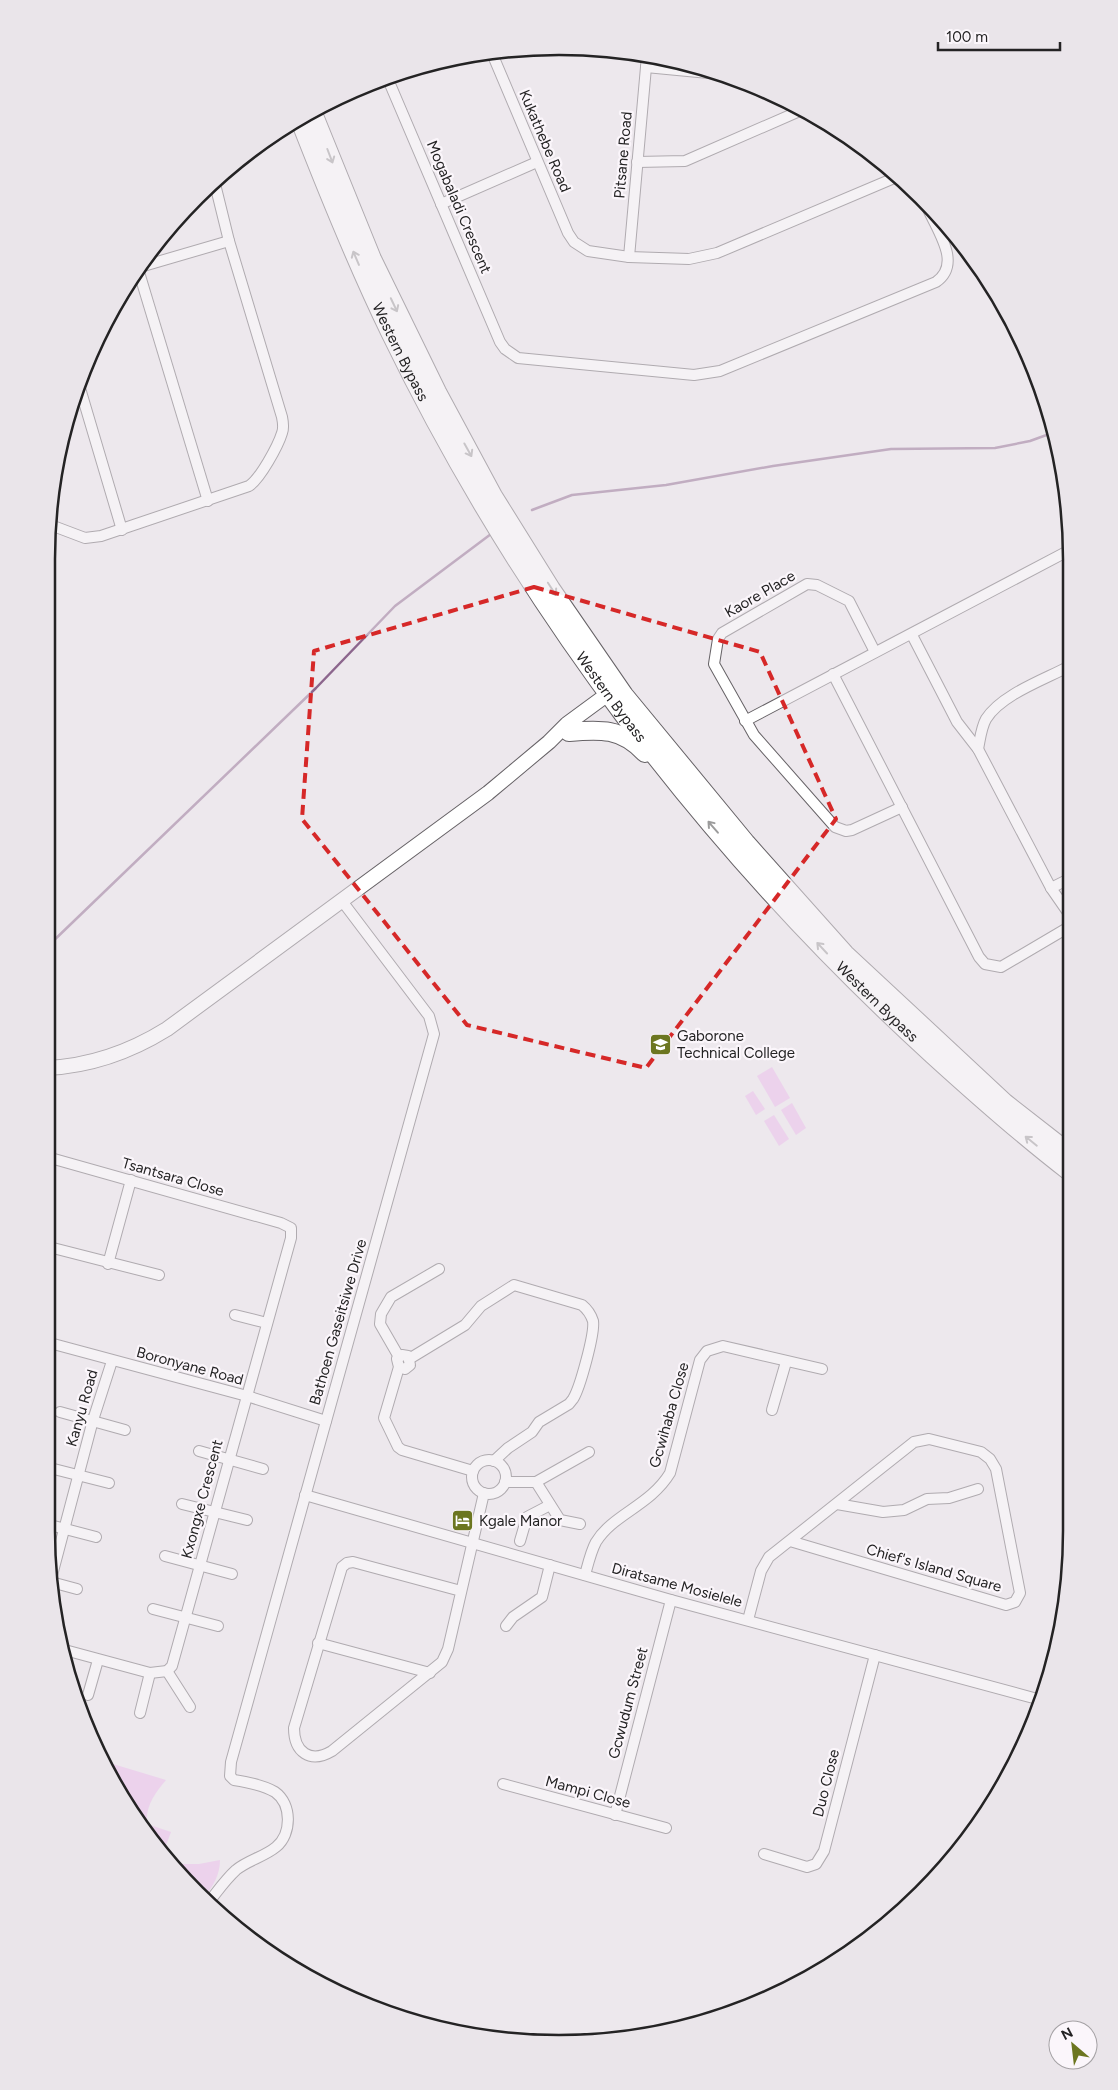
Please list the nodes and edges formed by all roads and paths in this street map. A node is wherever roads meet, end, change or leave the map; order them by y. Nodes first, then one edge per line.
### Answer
1 (494, 59) edge
2 (646, 63) edge
3 (646, 67) junction
4 (682, 70) edge
5 (390, 84) edge
6 (794, 114) edge
7 (315, 119) edge
8 (302, 126) edge
9 (537, 162) junction
10 (637, 162) junction
11 (891, 180) edge
12 (216, 190) edge
13 (440, 204) junction
14 (934, 223) edge
15 (229, 241) junction
16 (629, 257) junction
17 (150, 265) edge
18 (142, 277) edge
19 (82, 396) edge
20 (208, 501) junction
21 (56, 527) edge
22 (122, 530) junction
23 (1063, 554) edge
24 (912, 635) junction
25 (876, 652) junction
26 (1063, 670) edge
27 (833, 674) junction
28 (616, 694) junction
29 (745, 721) junction
30 (569, 732) junction
31 (549, 742) junction
32 (978, 750) junction
33 (694, 804) junction
34 (902, 808) junction
35 (1063, 882) edge
36 (1051, 888) junction
37 (342, 901) junction
38 (1063, 905) edge
39 (1063, 930) edge
40 (55, 1067) edge
41 (1063, 1148) edge
42 (55, 1159) edge
43 (1063, 1165) edge
44 (131, 1180) junction
45 (291, 1228) joint
46 (55, 1249) edge
47 (108, 1264) junction
48 (439, 1269) dead end
49 (158, 1275) dead end
50 (235, 1315) dead end
51 (267, 1323) junction
52 (55, 1344) edge
53 (399, 1356) junction
54 (409, 1359) junction
55 (112, 1360) junction
56 (786, 1362) junction
57 (399, 1367) junction
58 (822, 1369) dead end
59 (247, 1396) junction
60 (772, 1410) dead end
61 (60, 1412) dead end
62 (93, 1420) junction
63 (326, 1421) junction
64 (125, 1430) dead end
65 (199, 1451) dead end
66 (589, 1452) dead end
67 (229, 1458) junction
68 (494, 1461) junction
69 (55, 1469) edge
70 (263, 1469) dead end
71 (473, 1472) junction
72 (79, 1475) junction
73 (505, 1482) junction
74 (536, 1482) junction
75 (109, 1483) dead end
76 (978, 1489) dead end
77 (484, 1493) junction
78 (305, 1496) junction
79 (182, 1504) dead end
80 (837, 1504) junction
81 (550, 1505) junction
82 (214, 1512) junction
83 (247, 1520) dead end
84 (580, 1524) dead end
85 (55, 1526) edge
86 (65, 1529) junction
87 (96, 1537) dead end
88 (520, 1541) dead end
89 (790, 1541) junction
90 (472, 1543) junction
91 (165, 1556) dead end
92 (56, 1563) edge
93 (550, 1565) junction
94 (200, 1566) junction
95 (232, 1574) dead end
96 (585, 1575) junction
97 (58, 1583) edge
98 (77, 1589) dead end
99 (461, 1592) junction
100 (671, 1600) junction
101 (153, 1609) dead end
102 (185, 1618) junction
103 (748, 1620) junction
104 (218, 1626) dead end
105 (506, 1626) dead end
106 (318, 1643) junction
107 (70, 1652) edge
108 (875, 1655) junction
109 (98, 1660) junction
110 (168, 1671) junction
111 (150, 1673) junction
112 (430, 1673) junction
113 (88, 1695) dead end
114 (1034, 1698) edge
115 (190, 1707) dead end
116 (140, 1713) dead end
117 (503, 1784) dead end
118 (615, 1815) junction
119 (666, 1828) dead end
120 (764, 1854) dead end
121 (213, 1897) edge

1 - 9 street, Kukathebe Road
2 - 3 street, Pitsane Road
3 - 4 street
3 - 10 street, Pitsane Road
5 - 13 street, Mogabaladi Crescent
6 - 10 street
7 -> 28 highway, Western Bypass
28 -> 8 highway, Western Bypass
9 - 13 street
9 - 16 street, Kukathebe Road
10 - 16 street, Pitsane Road
11 - 16 street
12 - 15 street
13 - 14 street, Mogabaladi Crescent
15 - 17 street
15 - 20 street
18 - 20 street
19 - 22 street
20 - 22 street
21 - 22 street
23 - 24 street
24 - 25 street
24 - 32 street
25 - 27 street
25 - 29 street, Kaore Place
26 - 32 street
27 - 29 street
27 - 34 street
28 - 30 street
28 - 31 street
28 - 33 highway, Western Bypass
28 - 41 highway, Western Bypass
29 - 34 street
30 - 31 street
30 - 33 highway
31 - 37 street
32 - 36 street
43 -> 33 highway, Western Bypass
34 - 39 street
35 - 36 street
36 - 38 street
37 - 40 street
37 - 63 street, Bathoen Gaseitsiwe Drive
42 - 44 street, Tsantsara Close
44 - 45 street, Tsantsara Close
44 - 47 street
45 - 51 street, Kxongxe Crescent
46 - 47 street
47 - 49 street
48 - 53 street
50 - 51 street
51 - 59 street, Kxongxe Crescent
52 - 55 street, Boronyane Road
53 - 54 street
53 - 57 street
54 - 57 street
54 - 68 street
55 - 59 street, Boronyane Road
55 - 62 street, Kanyu Road
56 - 58 street, Gcwihaba Close
56 - 60 street
56 - 96 street, Gcwihaba Close
57 - 71 street
59 - 63 street, Boronyane Road
59 - 67 street, Kxongxe Crescent
61 - 62 street
62 - 64 street
62 - 72 street, Kanyu Road
63 - 78 street, Bathoen Gaseitsiwe Drive
65 - 67 street
66 - 74 street
67 - 70 street
67 - 82 street, Kxongxe Crescent
68 - 71 street
68 - 73 street
69 - 72 street
71 - 77 street
72 - 75 street
72 - 86 street, Kanyu Road
73 - 74 street
73 - 77 street
74 - 81 street
76 - 80 street
77 - 90 street
78 - 90 street, Diratsame Mosielele
78 - 121 street, Bathoen Gaseitsiwe Drive
79 - 82 street
80 - 89 street, Chief's Island Square
80 - 89 street, Chief's Island Square
81 - 84 street
81 - 88 street
82 - 83 street
82 - 94 street, Kxongxe Crescent
85 - 86 street
86 - 87 street
86 - 92 street, Kanyu Road
89 - 103 street, Chief's Island Square
90 - 93 street, Diratsame Mosielele
90 - 99 street
91 - 94 street
93 - 96 street, Diratsame Mosielele
93 - 105 street
94 - 95 street
94 - 102 street, Kxongxe Crescent
96 - 100 street, Diratsame Mosielele
97 - 98 street
99 - 106 street
99 - 112 street
100 - 103 street, Diratsame Mosielele
100 - 118 street, Gcwudum Street
101 - 102 street
102 - 104 street
102 - 110 street, Kxongxe Crescent
103 - 108 street, Diratsame Mosielele
106 - 112 street
106 - 112 street
107 - 109 street
108 - 114 street, Diratsame Mosielele
108 - 120 street, Duo Close
109 - 111 street
109 - 113 street
110 - 111 street
110 - 115 street
111 - 116 street
117 - 118 street, Mampi Close
118 - 119 street, Mampi Close

